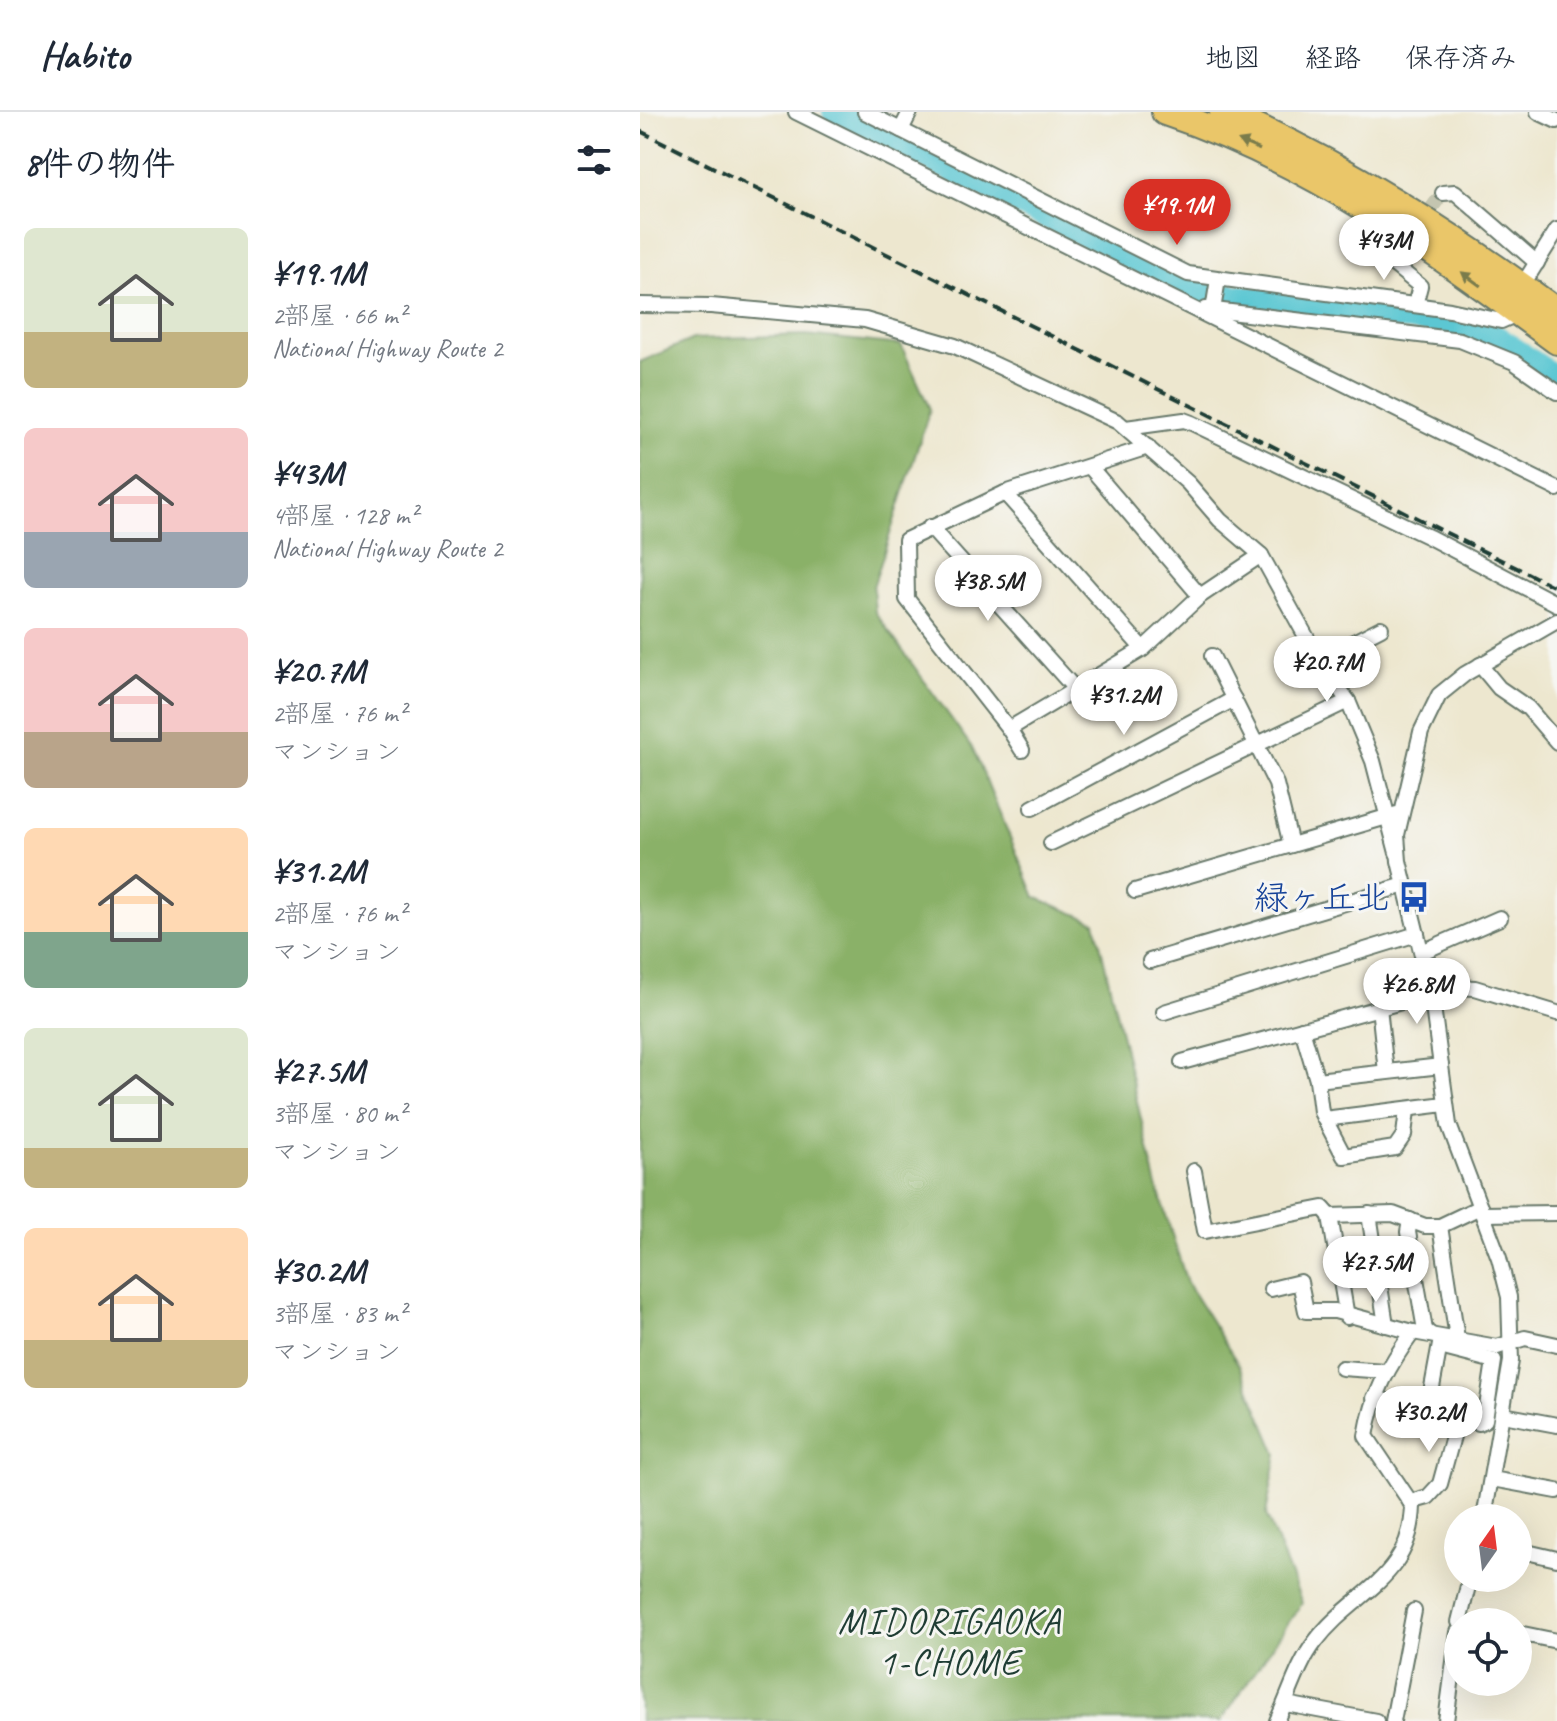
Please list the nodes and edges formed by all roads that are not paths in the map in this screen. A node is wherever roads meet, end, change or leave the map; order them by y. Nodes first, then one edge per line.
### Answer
1 (796, 112) edge
2 (865, 112) edge
3 (910, 112) edge
4 (1165, 112) edge
5 (1223, 112) edge
6 (1538, 112) edge
7 (1268, 121) edge
8 (1557, 121) edge
9 (901, 130) junction
10 (1443, 193) dead end
11 (1557, 230) edge
12 (1392, 260) dead end
13 (1537, 263) junction
14 (1218, 279) junction
15 (1522, 286) junction
16 (640, 305) edge
17 (1415, 305) junction
18 (1197, 309) junction
19 (1213, 310) junction
20 (1557, 312) edge
21 (1519, 313) junction
22 (1557, 341) edge
23 (1557, 392) edge
24 (1126, 428) junction
25 (1148, 447) junction
26 (1090, 467) junction
27 (1557, 489) edge
28 (1005, 493) junction
29 (930, 527) junction
30 (1261, 555) junction
31 (1200, 596) junction
32 (1557, 604) edge
33 (1557, 621) edge
34 (1381, 628) dead end
35 (1143, 649) junction
36 (1212, 656) dead end
37 (1319, 660) junction
38 (1480, 665) junction
39 (1077, 691) junction
40 (1234, 699) junction
41 (1348, 701) junction
42 (1009, 729) junction
43 (1557, 742) edge
44 (1260, 746) junction
45 (1022, 750) dead end
46 (1032, 808) dead end
47 (1395, 815) junction
48 (1051, 843) dead end
49 (1291, 845) junction
50 (1405, 885) junction
51 (1135, 891) dead end
52 (1500, 918) dead end
53 (1417, 934) junction
54 (1422, 952) junction
55 (1150, 961) dead end
56 (1431, 992) junction
57 (1379, 1007) junction
58 (1164, 1012) dead end
59 (1557, 1013) edge
60 (1302, 1029) junction
61 (1182, 1062) dead end
62 (1441, 1066) junction
63 (1386, 1072) junction
64 (1317, 1080) junction
65 (1445, 1104) junction
66 (1407, 1110) junction
67 (1324, 1119) junction
68 (1194, 1171) dead end
69 (1482, 1210) junction
70 (1557, 1213) edge
71 (1369, 1214) junction
72 (1330, 1216) junction
73 (1410, 1220) junction
74 (1440, 1226) junction
75 (1271, 1289) dead end
76 (1347, 1317) junction
77 (1386, 1325) junction
78 (1413, 1332) junction
79 (1442, 1339) junction
80 (1512, 1341) junction
81 (1557, 1345) edge
82 (1342, 1368) dead end
83 (1385, 1371) junction
84 (1374, 1398) junction
85 (1428, 1409) junction
86 (1503, 1415) junction
87 (1458, 1418) junction
88 (1557, 1425) edge
89 (1492, 1479) junction
90 (1557, 1491) edge
91 (1410, 1502) junction
92 (1487, 1504) edge
93 (1532, 1553) edge
94 (1557, 1559) edge
95 (1414, 1611) dead end
96 (1532, 1636) edge
97 (1557, 1641) edge
98 (1450, 1696) edge
99 (1286, 1704) junction
100 (1277, 1721) edge
101 (1371, 1721) edge
102 (1393, 1721) edge
103 (1446, 1721) edge

1 - 18 street
2 - 9 street
3 - 9 street
21 -> 4 highway
5 - 7 highway
6 - 8 street
7 - 15 highway
9 - 14 street
10 - 13 street
11 - 13 street
12 - 17 street
13 - 15 street
14 - 17 street
14 - 19 street
15 - 20 highway
16 - 24 street
17 - 21 street
18 - 19 street
18 - 27 street
19 - 23 street
21 - 22 highway
24 - 25 street
24 - 32 street
25 - 26 street
25 - 30 street
26 - 28 street
26 - 31 street
28 - 29 street
28 - 35 street
29 - 39 street
29 - 42 street
30 - 31 street
30 - 37 street
31 - 35 street
33 - 38 street
34 - 37 street
35 - 39 street
36 - 40 street
37 - 41 street
38 - 43 street
38 - 47 street
39 - 42 street
40 - 44 street
40 - 46 street
41 - 44 street
41 - 47 street
42 - 45 street
44 - 48 street
44 - 49 street
47 - 49 street
47 - 50 street
49 - 51 street
50 - 53 street
50 - 55 street
52 - 54 street
53 - 54 street
53 - 58 street
54 - 56 street
56 - 57 street
56 - 59 street
56 - 62 street
57 - 60 street
57 - 63 street
60 - 61 street
60 - 64 street
62 - 63 street
62 - 65 street
63 - 64 street
64 - 67 street
65 - 66 street
65 - 69 street
66 - 67 street
66 - 67 street
68 - 72 street
69 - 70 street
69 - 74 street
69 - 80 street
71 - 72 street
71 - 73 street
71 - 77 street
72 - 76 street
73 - 74 street
73 - 79 street
74 - 79 street
75 - 76 street
76 - 77 street
77 - 78 street
78 - 79 street
78 - 83 street
79 - 80 street
79 - 85 street
79 - 87 street
80 - 81 street
80 - 86 street
82 - 83 street
83 - 84 street
84 - 85 street
84 - 91 street
85 - 87 street
86 - 88 street
86 - 89 street
87 - 91 street
89 - 90 street
89 - 92 street
91 - 99 street
93 - 94 street
95 - 102 street
96 - 97 street
98 - 103 street
99 - 100 street
99 - 101 street

